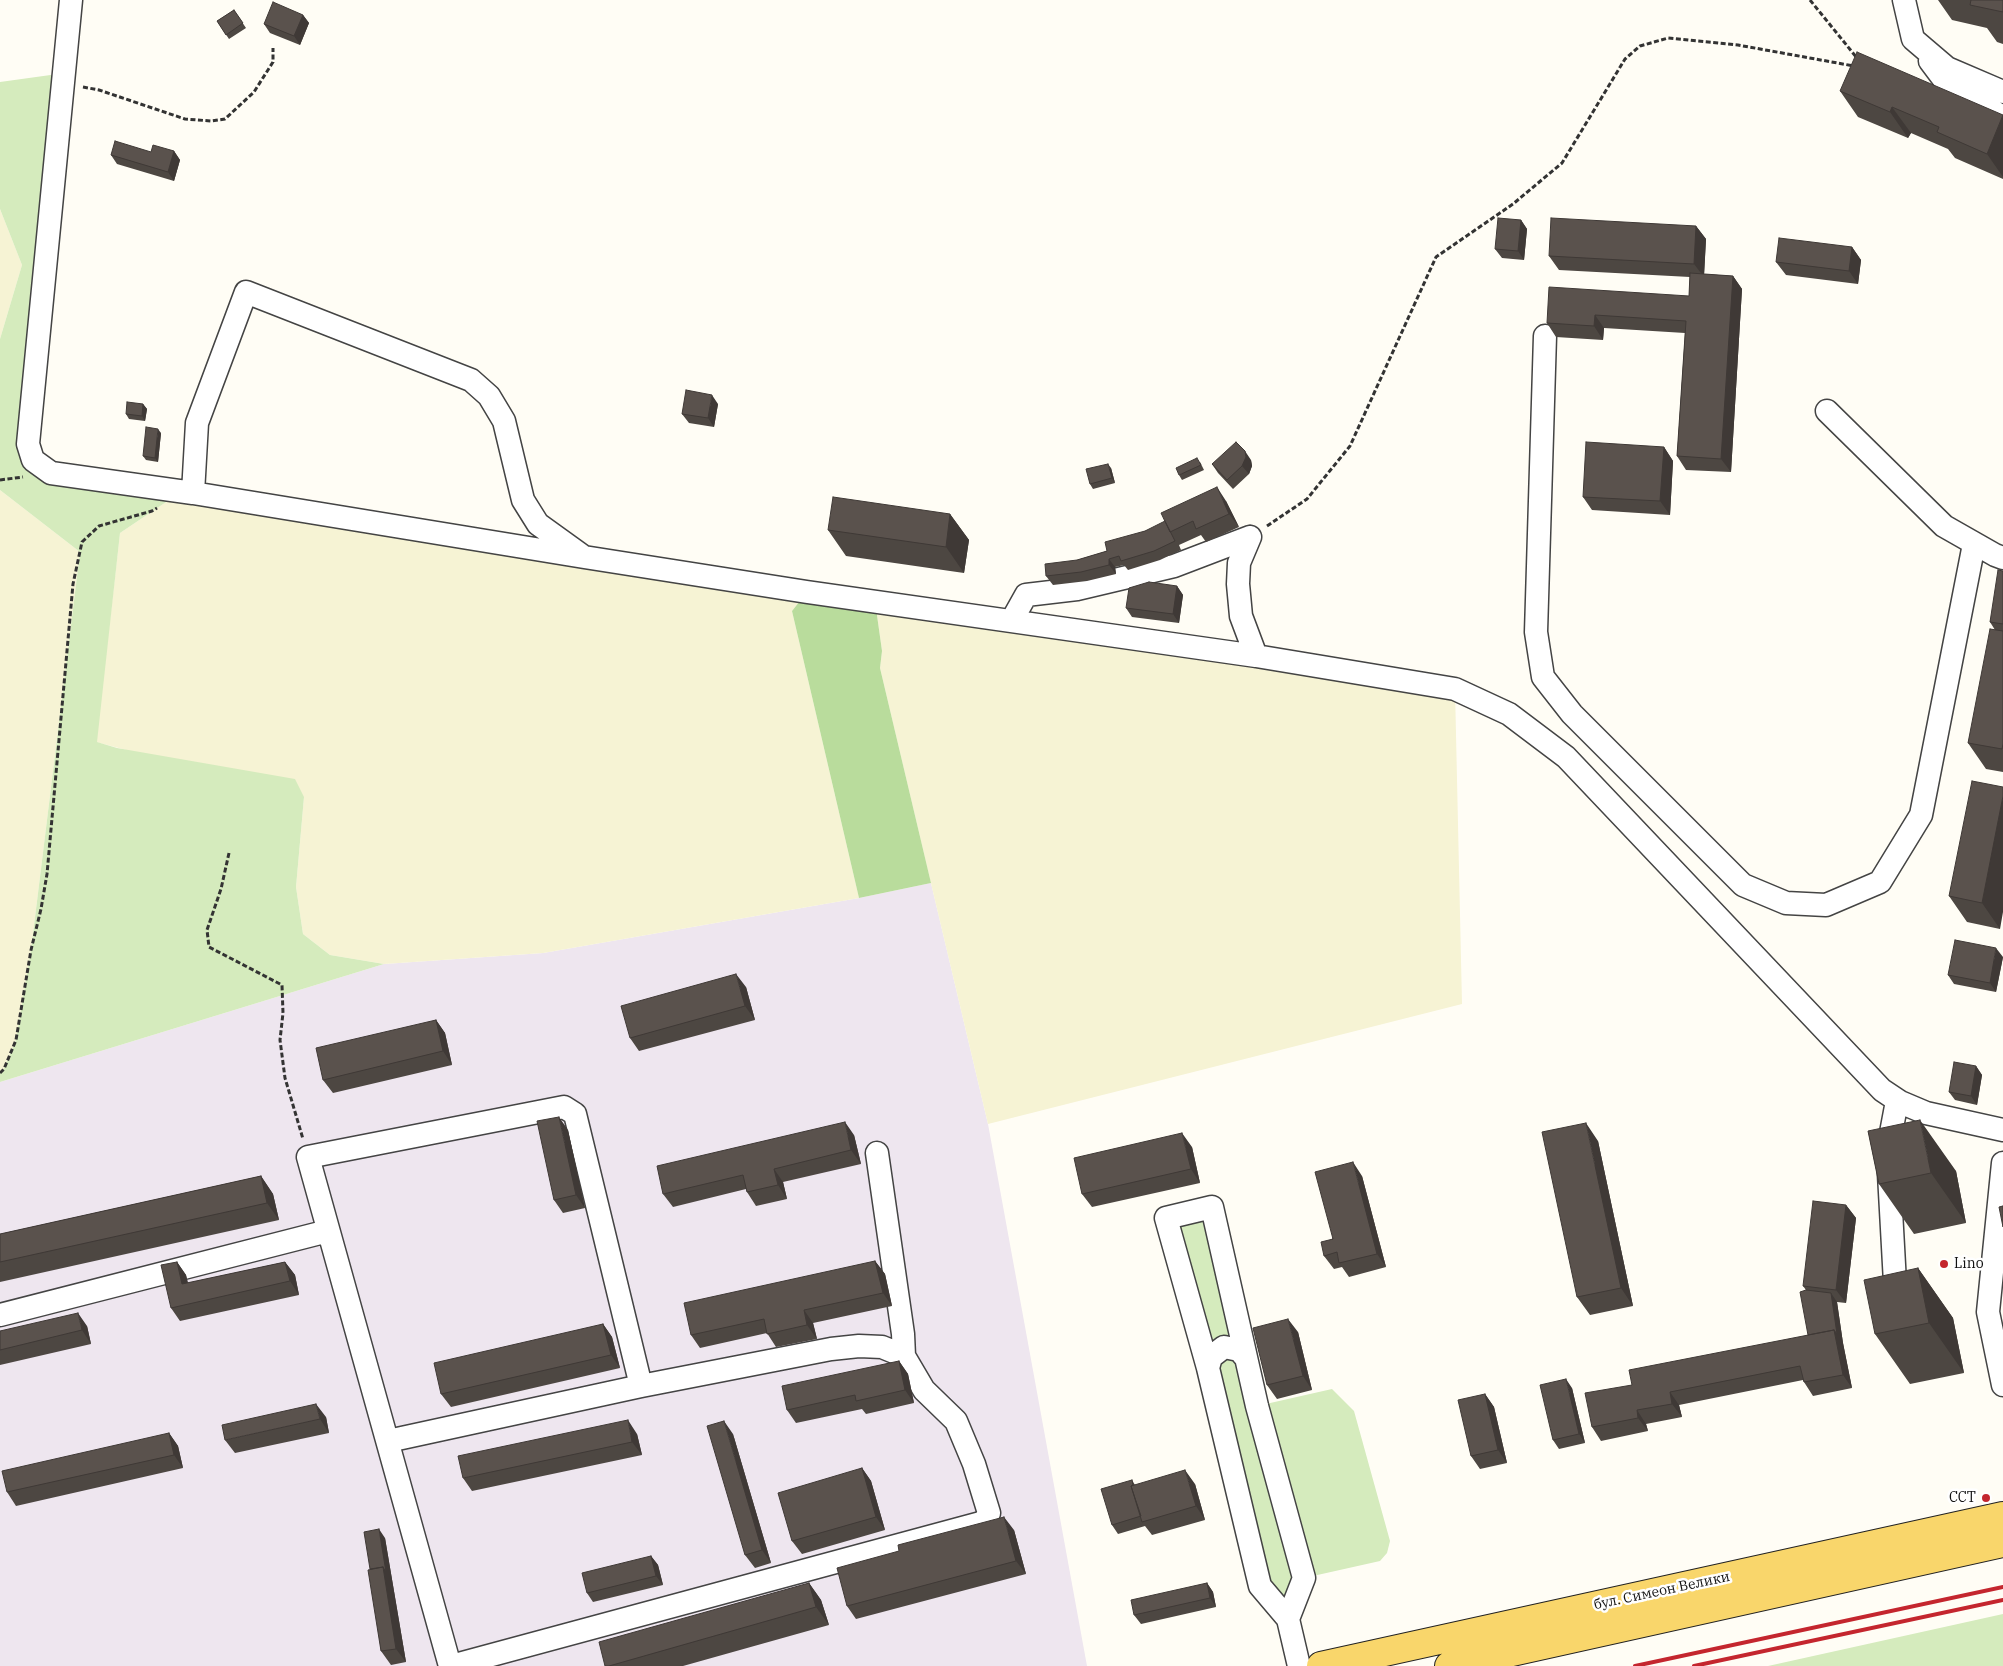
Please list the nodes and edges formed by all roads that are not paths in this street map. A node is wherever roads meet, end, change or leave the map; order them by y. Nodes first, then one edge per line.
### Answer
1 (71, 0) edge
2 (1904, 0) edge
3 (1913, 39) junction
4 (2003, 92) edge
5 (2003, 117) edge
6 (1545, 336) edge
7 (1827, 411) dead end
8 (187, 492) junction
9 (1974, 544) junction
10 (584, 557) junction
11 (2003, 558) edge
12 (1012, 620) junction
13 (1256, 656) junction
14 (1897, 1100) junction
15 (2003, 1130) edge
16 (877, 1153) dead end
17 (2003, 1163) edge
18 (328, 1231) junction
19 (1895, 1283) edge
20 (1995, 1311) edge
21 (0, 1315) edge
22 (904, 1356) junction
23 (1246, 1358) junction
24 (1208, 1368) junction
25 (641, 1386) junction
26 (2003, 1386) edge
27 (388, 1441) junction
28 (2003, 1516) edge
29 (2003, 1544) edge
30 (1288, 1619) junction
31 (450, 1666) edge
32 (1299, 1666) edge
33 (1321, 1666) edge
34 (1449, 1666) edge

1 - 8 street
2 - 3 street
3 - 4 street
3 - 5 street
6 - 9 street
7 - 9 street
8 - 10 street
8 - 10 street
9 - 11 street
10 - 12 street
12 - 13 street
12 - 13 street
13 - 14 street
14 - 15 street
14 - 19 street
16 - 22 street
17 - 20 street
18 - 21 street
18 - 25 street
18 - 27 street
20 - 26 street
22 - 25 street
22 - 31 street
23 - 24 street
23 - 24 street
23 - 30 street
24 - 30 street
25 - 27 street
27 - 31 street
28 - 33 main road, бул. Симеон Велики
29 - 34 main road, бул. Симеон Велики
30 - 32 street

